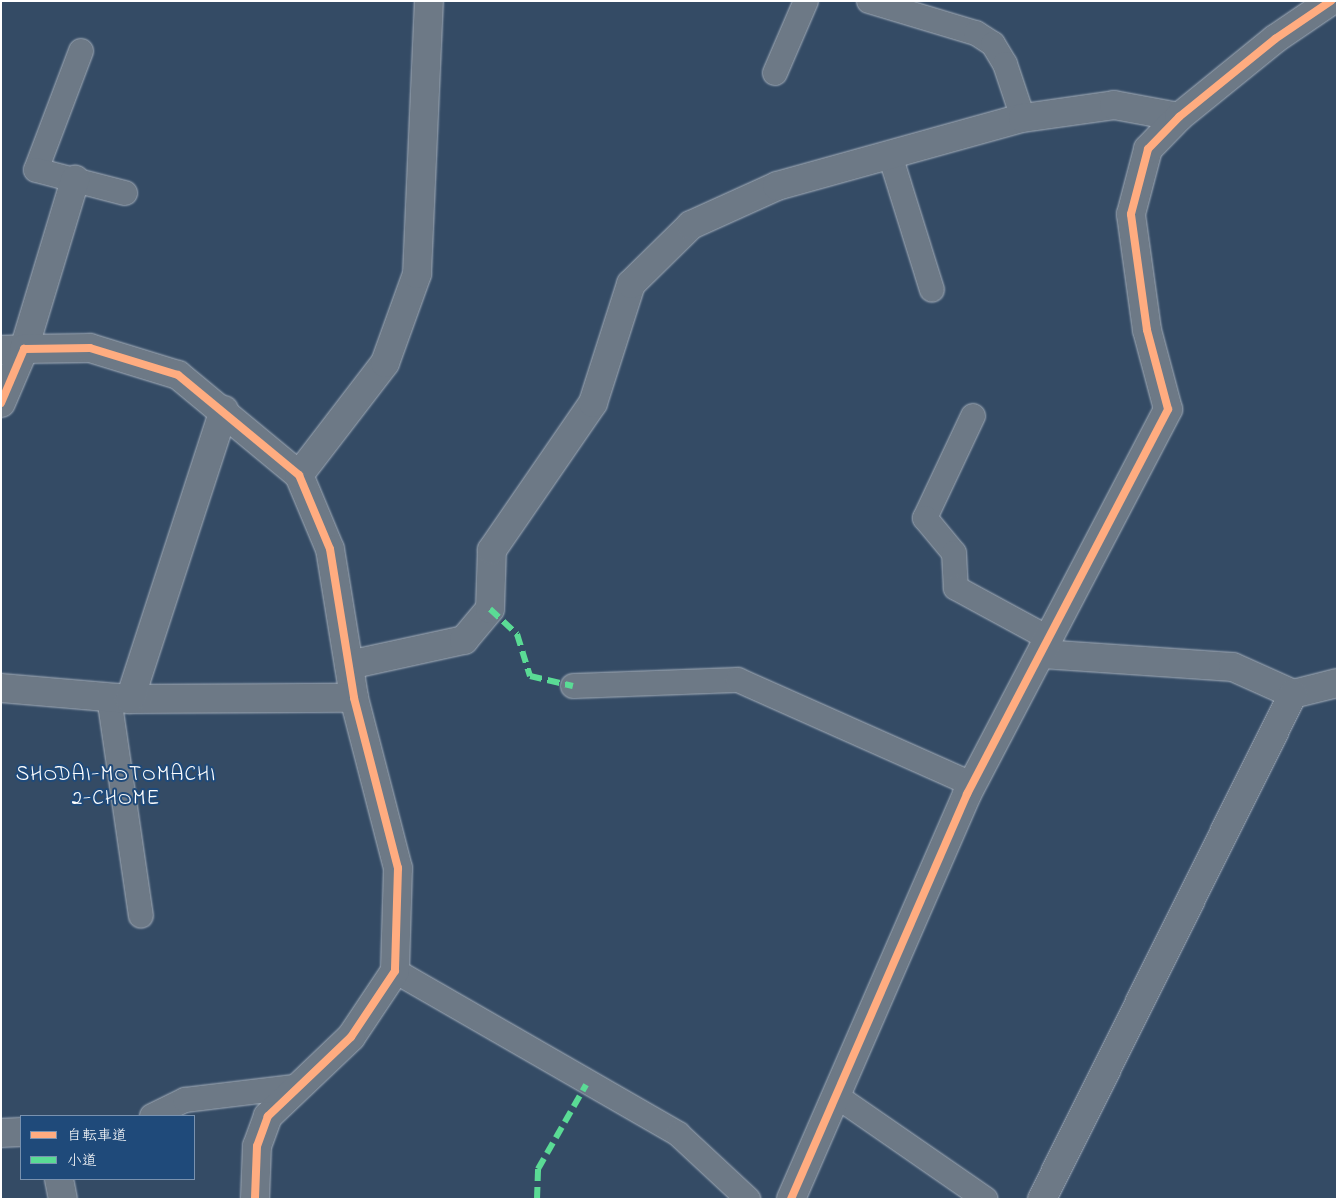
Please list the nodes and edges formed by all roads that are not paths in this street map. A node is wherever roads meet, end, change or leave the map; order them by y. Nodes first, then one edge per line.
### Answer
1 (429, 1) edge
2 (806, 1) edge
3 (869, 1) edge
4 (1331, 1) edge
5 (81, 51) dead end
6 (775, 73) dead end
7 (1179, 117) junction
8 (1023, 118) junction
9 (890, 155) junction
10 (75, 180) junction
11 (125, 193) dead end
12 (932, 290) dead end
13 (13, 350) edge
14 (1, 403) edge
15 (224, 410) junction
16 (974, 416) dead end
17 (300, 474) junction
18 (1046, 647) junction
19 (349, 664) junction
20 (1337, 683) edge
21 (574, 686) dead end
22 (1, 688) edge
23 (1292, 694) junction
24 (119, 698) junction
25 (354, 698) junction
26 (972, 784) junction
27 (141, 916) dead end
28 (395, 971) junction
29 (300, 1086) junction
30 (835, 1095) junction
31 (154, 1115) edge
32 (20, 1132) edge
33 (1, 1133) edge
34 (59, 1180) edge
35 (63, 1199) edge
36 (255, 1199) edge
37 (748, 1199) edge
38 (791, 1199) edge
39 (984, 1199) edge
40 (1042, 1199) edge

1 - 17 street
2 - 6 lane
3 - 8 lane
4 - 7 street
5 - 10 lane
7 - 8 street
7 - 18 street
8 - 9 street
9 - 12 lane
9 - 19 street
10 - 11 lane
10 - 13 street
13 - 14 street
13 - 15 street
15 - 17 street
15 - 24 street
16 - 18 lane
17 - 19 street
18 - 23 street
18 - 26 street
19 - 25 street
20 - 23 street
21 - 26 lane
22 - 24 street
23 - 40 street
24 - 25 street
24 - 27 lane
25 - 28 street
26 - 30 street
28 - 29 street
28 - 37 lane
29 - 31 lane
29 - 36 street
30 - 38 street
30 - 39 lane
32 - 33 street
34 - 35 street

